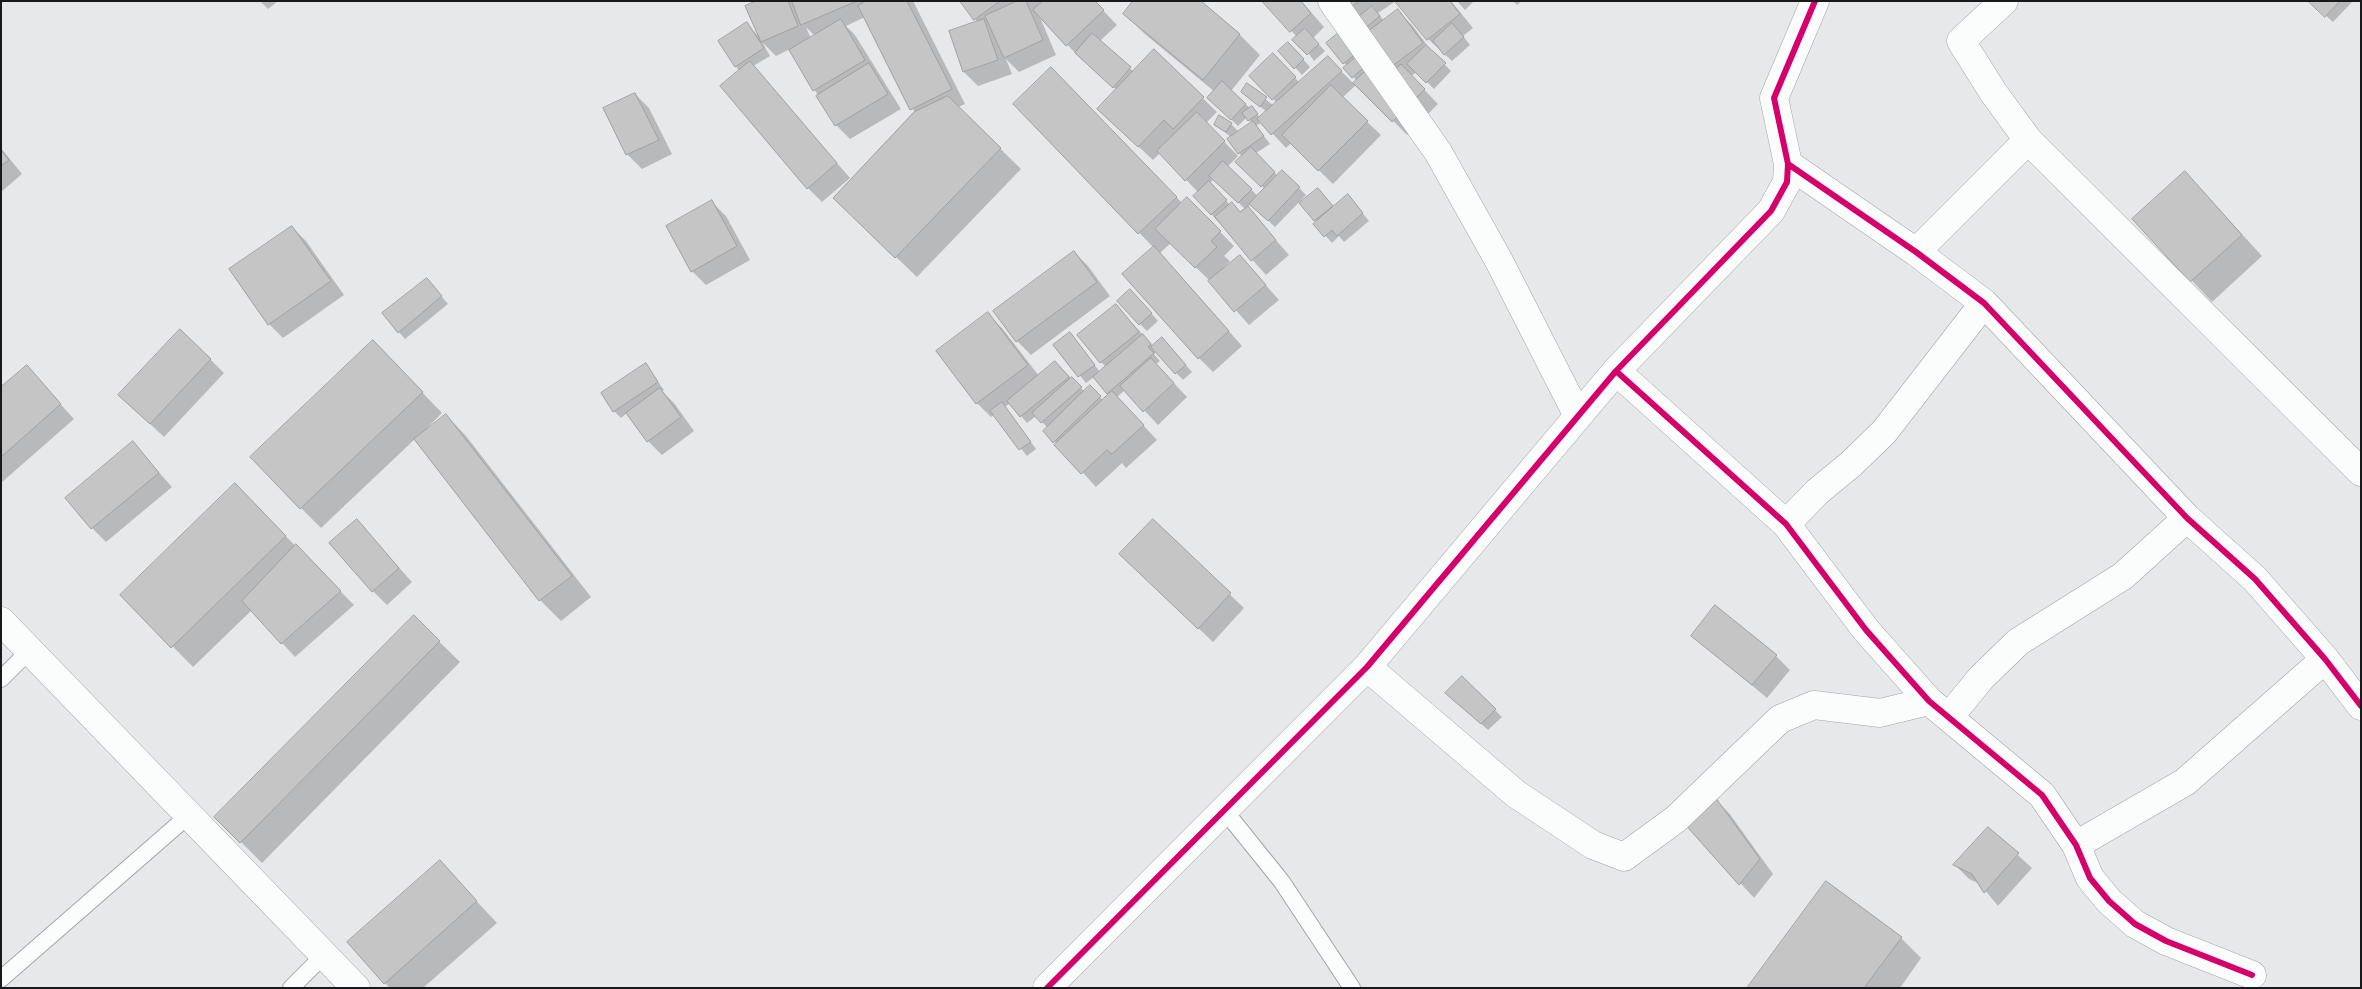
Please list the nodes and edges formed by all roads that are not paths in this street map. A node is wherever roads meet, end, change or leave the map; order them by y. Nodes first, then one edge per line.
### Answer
1 (1332, 1) edge
2 (1815, 1) edge
3 (2004, 1) edge
4 (2028, 140) junction
5 (1788, 164) junction
6 (1916, 252) junction
7 (1984, 303) junction
8 (1616, 371) junction
9 (1578, 416) junction
10 (2361, 472) edge
11 (2187, 518) junction
12 (1786, 524) junction
13 (1, 620) edge
14 (30, 650) junction
15 (2325, 659) junction
16 (1367, 666) junction
17 (1, 679) edge
18 (2361, 706) edge
19 (1939, 709) junction
20 (1225, 811) junction
21 (189, 815) junction
22 (2076, 845) junction
23 (324, 954) junction
24 (2252, 975) dead end
25 (1, 978) edge
26 (1050, 987) edge
27 (291, 988) edge
28 (356, 988) edge
29 (1352, 988) edge

1 - 9 street
2 - 5 street
3 - 4 street
4 - 6 street
4 - 10 street
5 - 6 street
5 - 8 street
6 - 7 street
7 - 11 street
7 - 12 street
8 - 9 street
8 - 12 street
9 - 16 street
11 - 15 street
11 - 19 street
12 - 19 street
13 - 14 street
14 - 17 lane
14 - 21 street
15 - 18 street
15 - 22 street
16 - 19 street
16 - 20 street
19 - 22 street
20 - 26 street
20 - 29 lane
21 - 23 street
21 - 25 lane
22 - 24 street
23 - 27 lane
23 - 28 street

